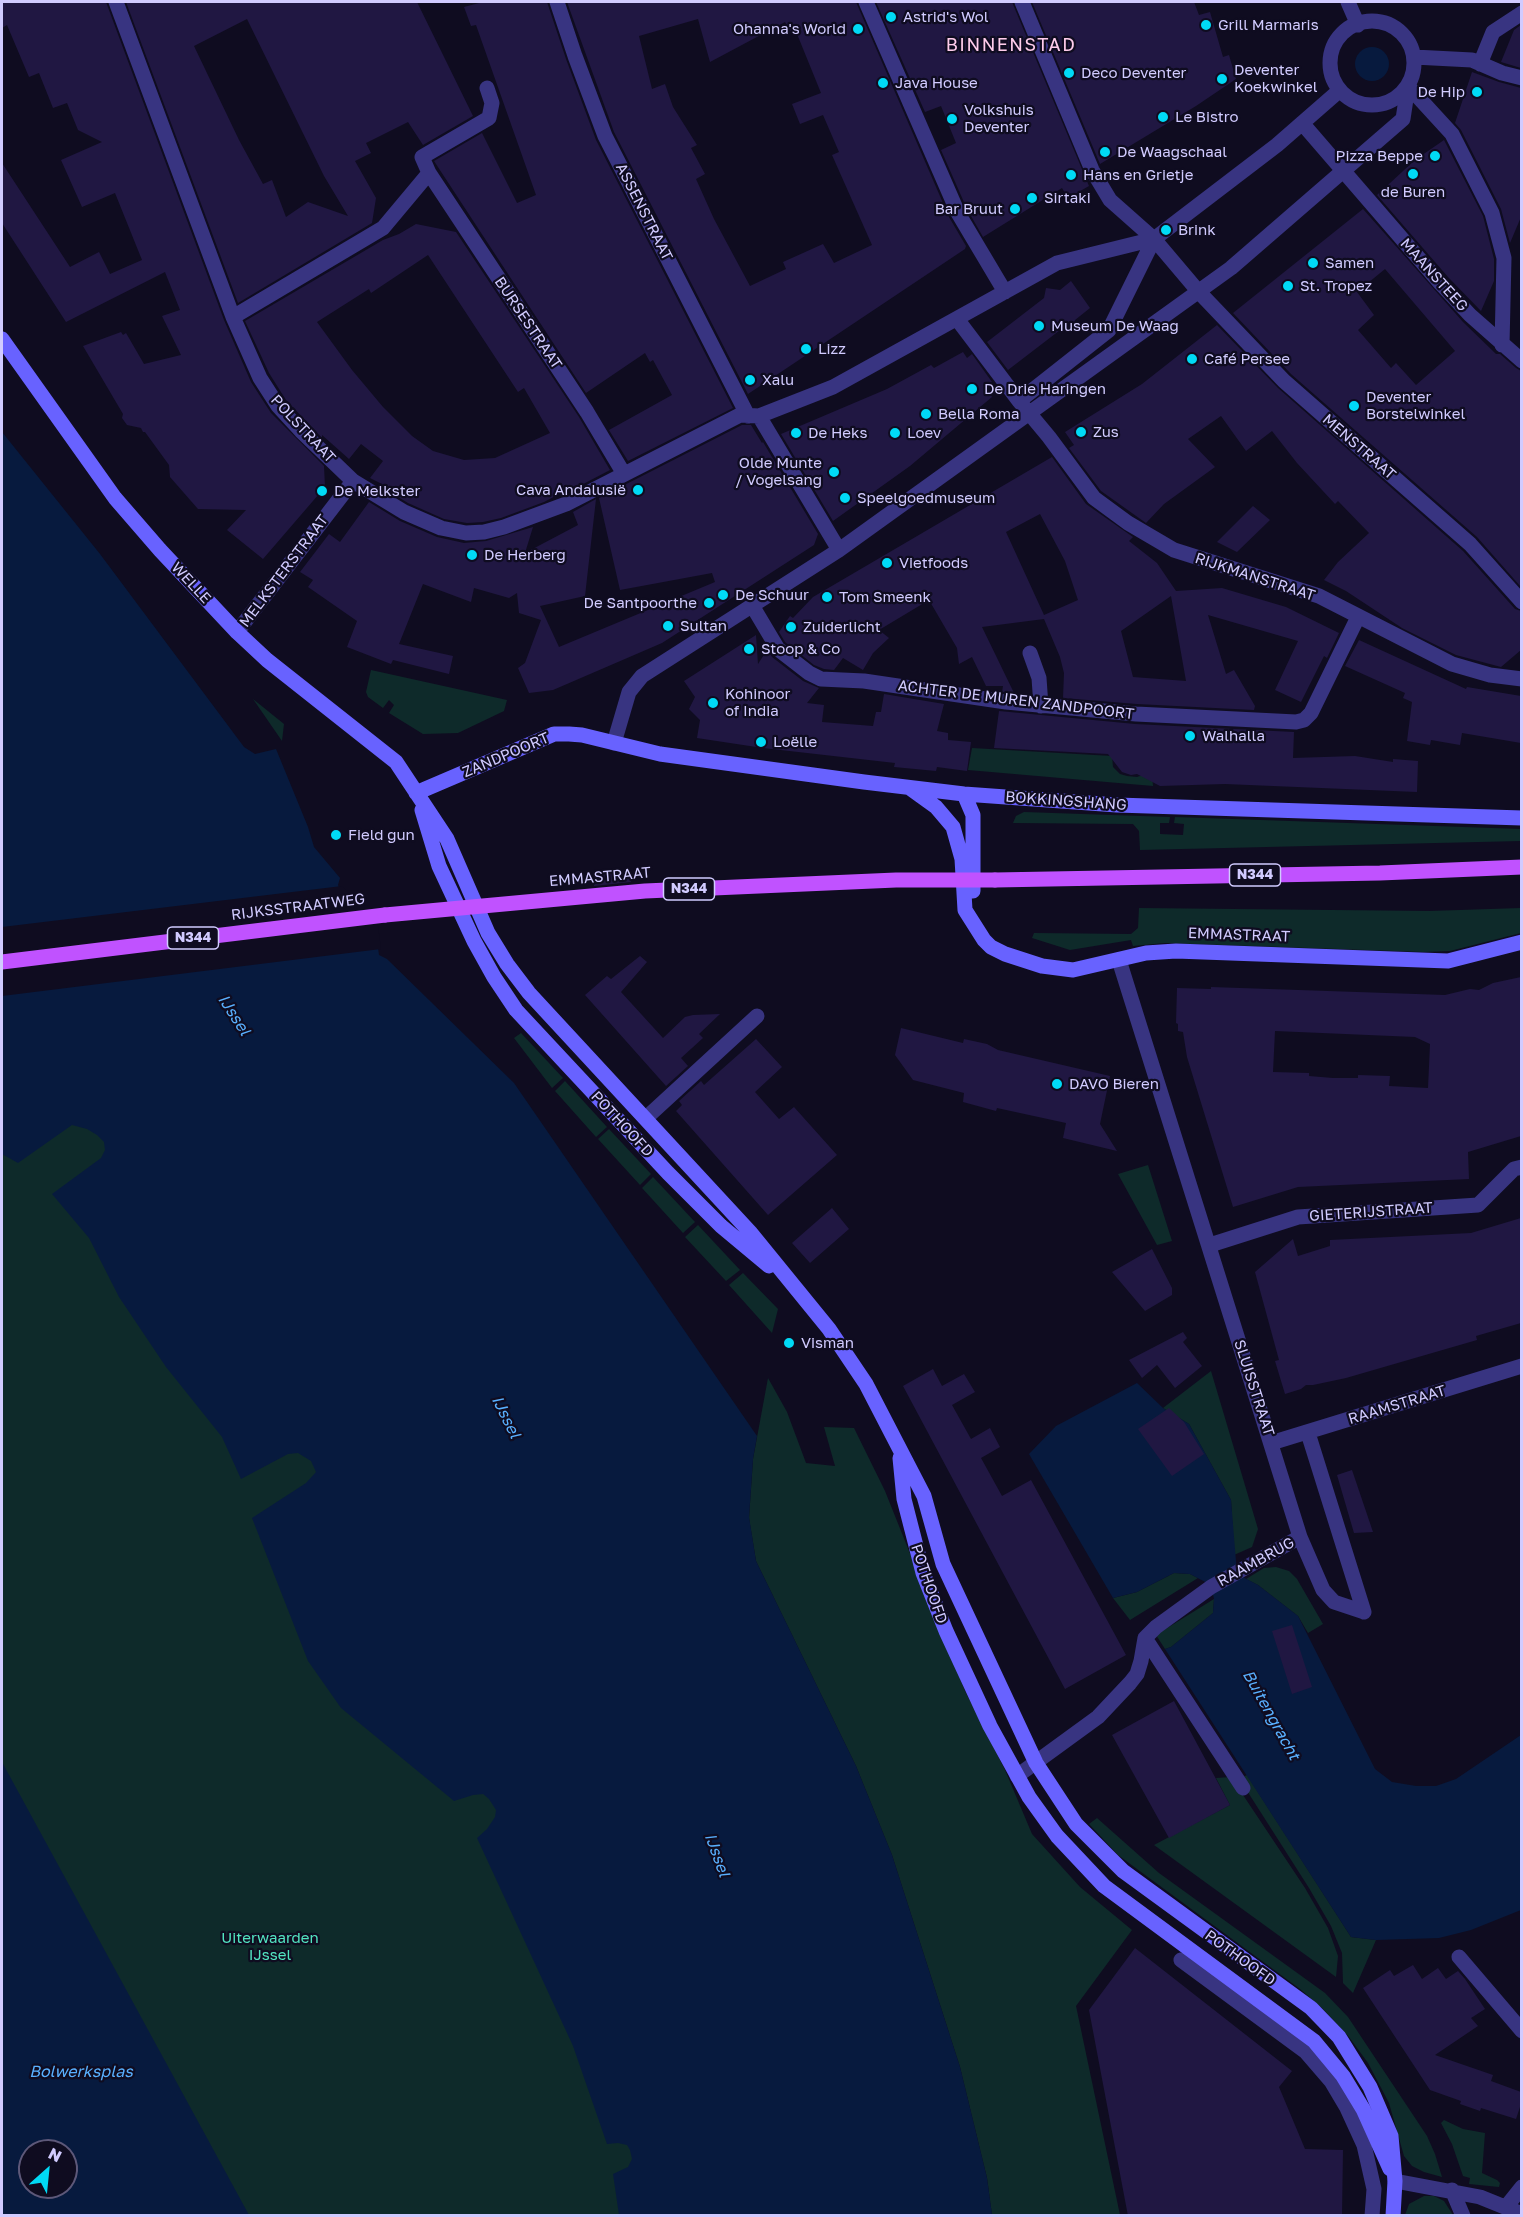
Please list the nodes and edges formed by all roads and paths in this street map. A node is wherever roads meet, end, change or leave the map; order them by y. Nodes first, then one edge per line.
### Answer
1 (116, 2) edge
2 (557, 2) edge
3 (866, 2) edge
4 (1022, 2) edge
5 (1348, 2) edge
6 (1521, 13) edge
7 (1358, 25) junction
8 (1414, 57) junction
9 (1480, 64) junction
10 (1521, 78) edge
11 (1408, 86) junction
12 (487, 88) dead end
13 (1340, 90) junction
14 (1302, 123) junction
15 (1343, 171) junction
16 (429, 173) junction
17 (1154, 239) junction
18 (1198, 275) dead end
19 (1198, 291) junction
20 (1005, 292) junction
21 (232, 317) junction
22 (957, 319) junction
23 (2, 339) edge
24 (1503, 345) junction
25 (1521, 361) edge
26 (1019, 401) junction
27 (1030, 413) junction
28 (754, 416) junction
29 (624, 474) junction
30 (353, 480) junction
31 (839, 550) junction
32 (1521, 602) edge
33 (753, 607) junction
34 (1358, 617) junction
35 (237, 632) junction
36 (1030, 653) dead end
37 (1521, 679) edge
38 (1041, 706) junction
39 (614, 743) junction
40 (909, 788) junction
41 (416, 793) junction
42 (964, 794) junction
43 (1521, 818) edge
44 (1519, 868) edge
45 (385, 915) joint
46 (972, 921) junction
47 (488, 933) joint
48 (474, 941) joint
49 (1521, 942) edge
50 (1119, 960) junction
51 (2, 962) edge
52 (757, 1017) dead end
53 (646, 1118) junction
54 (1521, 1167) edge
55 (1210, 1245) junction
56 (794, 1287) junction
57 (1521, 1366) edge
58 (1308, 1433) junction
59 (1271, 1443) junction
60 (899, 1449) junction
61 (1300, 1537) junction
62 (1145, 1638) junction
63 (1036, 1764) junction
64 (1017, 1776) junction
65 (1243, 1788) dead end
66 (1460, 1957) dead end
67 (1181, 1960) dead end
68 (1521, 2031) edge
69 (1395, 2181) junction
70 (1521, 2187) edge
71 (1452, 2190) junction
72 (1506, 2207) junction
73 (1521, 2214) edge
74 (1372, 2216) edge
75 (1393, 2216) edge
76 (1463, 2216) edge

1 - 21 street, POLSTRAAT
2 - 28 street, ASSENSTRAAT
3 - 20 street
4 - 17 street
5 - 7 street
6 - 9 street
7 - 8 street
7 - 13 street
8 - 9 street
8 - 11 street
9 - 10 street
11 - 13 street
11 - 15 street
11 - 24 street
12 - 16 street
13 - 14 street
14 - 15 street
14 - 17 street
15 - 19 street
15 - 24 street, MAANSTEEG
16 - 21 street
16 - 29 street, BURSESTRAAT
17 - 19 street
17 - 20 street
17 - 26 street
18 - 19 street
19 - 27 street
19 - 32 street, MENSTRAAT
20 - 22 street
21 - 30 street, POLSTRAAT
22 - 26 street
22 - 28 street
23 - 35 street, WELLE
24 - 25 street, MAANSTEEG
26 - 27 street
27 - 31 street
27 - 34 street, RIJKMANSTRAAT
28 - 29 street, POLSTRAAT
28 - 31 street, ASSENSTRAAT
29 - 30 street, POLSTRAAT
30 - 35 street, MELKSTERSTRAAT
31 - 33 street
33 - 38 street, ACHTER DE MUREN ZANDPOORT
33 - 39 street
34 - 37 street, RIJKMANSTRAAT
34 - 38 street, ACHTER DE MUREN ZANDPOORT
35 - 41 street, WELLE
36 - 38 street
39 - 40 street, BOKKINGSHANG
39 - 41 street, ZANDPOORT
40 - 42 street, BOKKINGSHANG
40 - 46 street, EMMASTRAAT
41 - 47 street, WELLE
41 - 48 street, WELLE
42 - 43 street, BOKKINGSHANG
42 - 46 street
44 - 45 main road, EMMASTRAAT / N344, bridge
45 - 51 main road, RIJKSSTRAATWEG / N344
46 - 50 street, EMMASTRAAT
47 - 53 street, POTHOOFD
48 - 56 street, POTHOOFD
49 - 50 street, EMMASTRAAT
50 - 55 street, SLUISSTRAAT
52 - 53 street
53 - 56 street, POTHOOFD
54 - 55 street, GIETERIJSTRAAT
55 - 59 street, SLUISSTRAAT
56 - 60 street, POTHOOFD
57 - 58 street, RAAMSTRAAT
58 - 59 street, RAAMSTRAAT
58 - 61 street, SLUISSTRAAT
59 - 61 street, SLUISSTRAAT
60 - 63 street, POTHOOFD
60 - 64 street, POTHOOFD
61 - 62 street, RAAMBRUG
62 - 63 street
62 - 65 street
63 - 64 street
63 - 69 street, POTHOOFD
64 - 69 street, POTHOOFD
66 - 68 street
67 - 74 street
69 - 71 street
69 - 75 street, POTHOOFD
70 - 72 street
71 - 72 street
71 - 76 street
72 - 73 street

